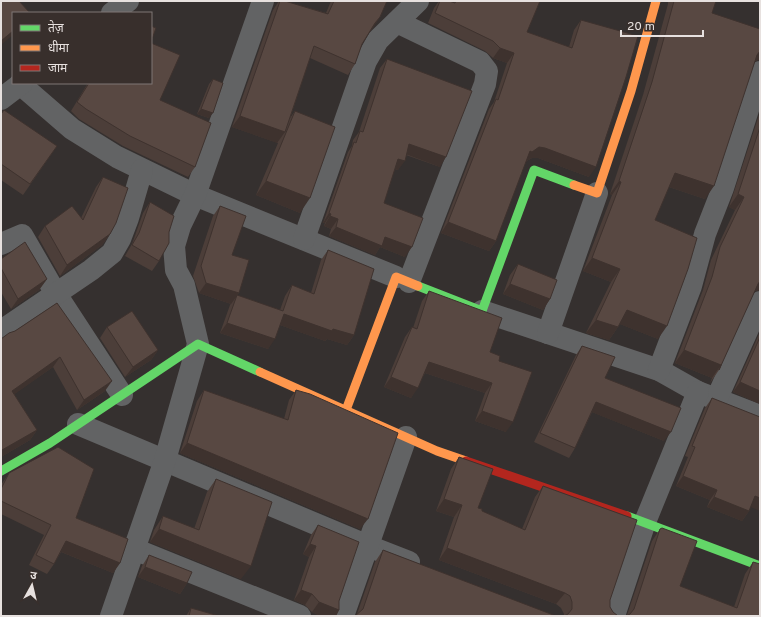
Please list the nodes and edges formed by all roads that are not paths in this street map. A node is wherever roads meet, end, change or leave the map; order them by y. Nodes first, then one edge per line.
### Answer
1 (128, 1) edge
2 (263, 1) edge
3 (418, 1) edge
4 (656, 1) edge
5 (113, 12) edge
6 (397, 22) junction
7 (760, 72) edge
8 (21, 84) edge
9 (1, 99) edge
10 (142, 170) junction
11 (597, 193) junction
12 (195, 194) junction
13 (304, 239) junction
14 (1, 244) edge
15 (402, 279) junction
16 (56, 294) junction
17 (760, 302) edge
18 (482, 311) junction
19 (1, 331) edge
20 (548, 333) junction
21 (198, 344) junction
22 (659, 370) junction
23 (122, 395) junction
24 (707, 395) junction
25 (346, 410) junction
26 (760, 416) edge
27 (78, 424) junction
28 (406, 438) junction
29 (164, 460) junction
30 (1, 470) edge
31 (645, 522) junction
32 (368, 546) junction
33 (134, 549) junction
34 (760, 566) edge
35 (427, 568) edge
36 (111, 616) edge
37 (300, 616) edge
38 (343, 616) edge
39 (614, 616) edge

1 - 5 street
2 - 12 street
3 - 6 street
4 - 11 street
6 - 13 street
6 - 15 street
7 - 22 street
8 - 9 street
8 - 10 street
10 - 12 street
10 - 16 street
11 - 18 street
11 - 20 street
12 - 13 street
12 - 21 street
13 - 15 street
14 - 16 street
15 - 18 street
15 - 25 street
16 - 19 street
16 - 23 street
17 - 24 street
18 - 20 street
20 - 22 street
21 - 23 street
21 - 25 street
21 - 29 street
22 - 24 street
23 - 27 street
24 - 26 street
24 - 31 street
25 - 28 street
27 - 29 street
27 - 30 street
28 - 31 street
28 - 32 street
29 - 32 street
29 - 33 street
31 - 34 street
31 - 39 street
32 - 35 street
32 - 38 street
33 - 36 street
33 - 37 street

